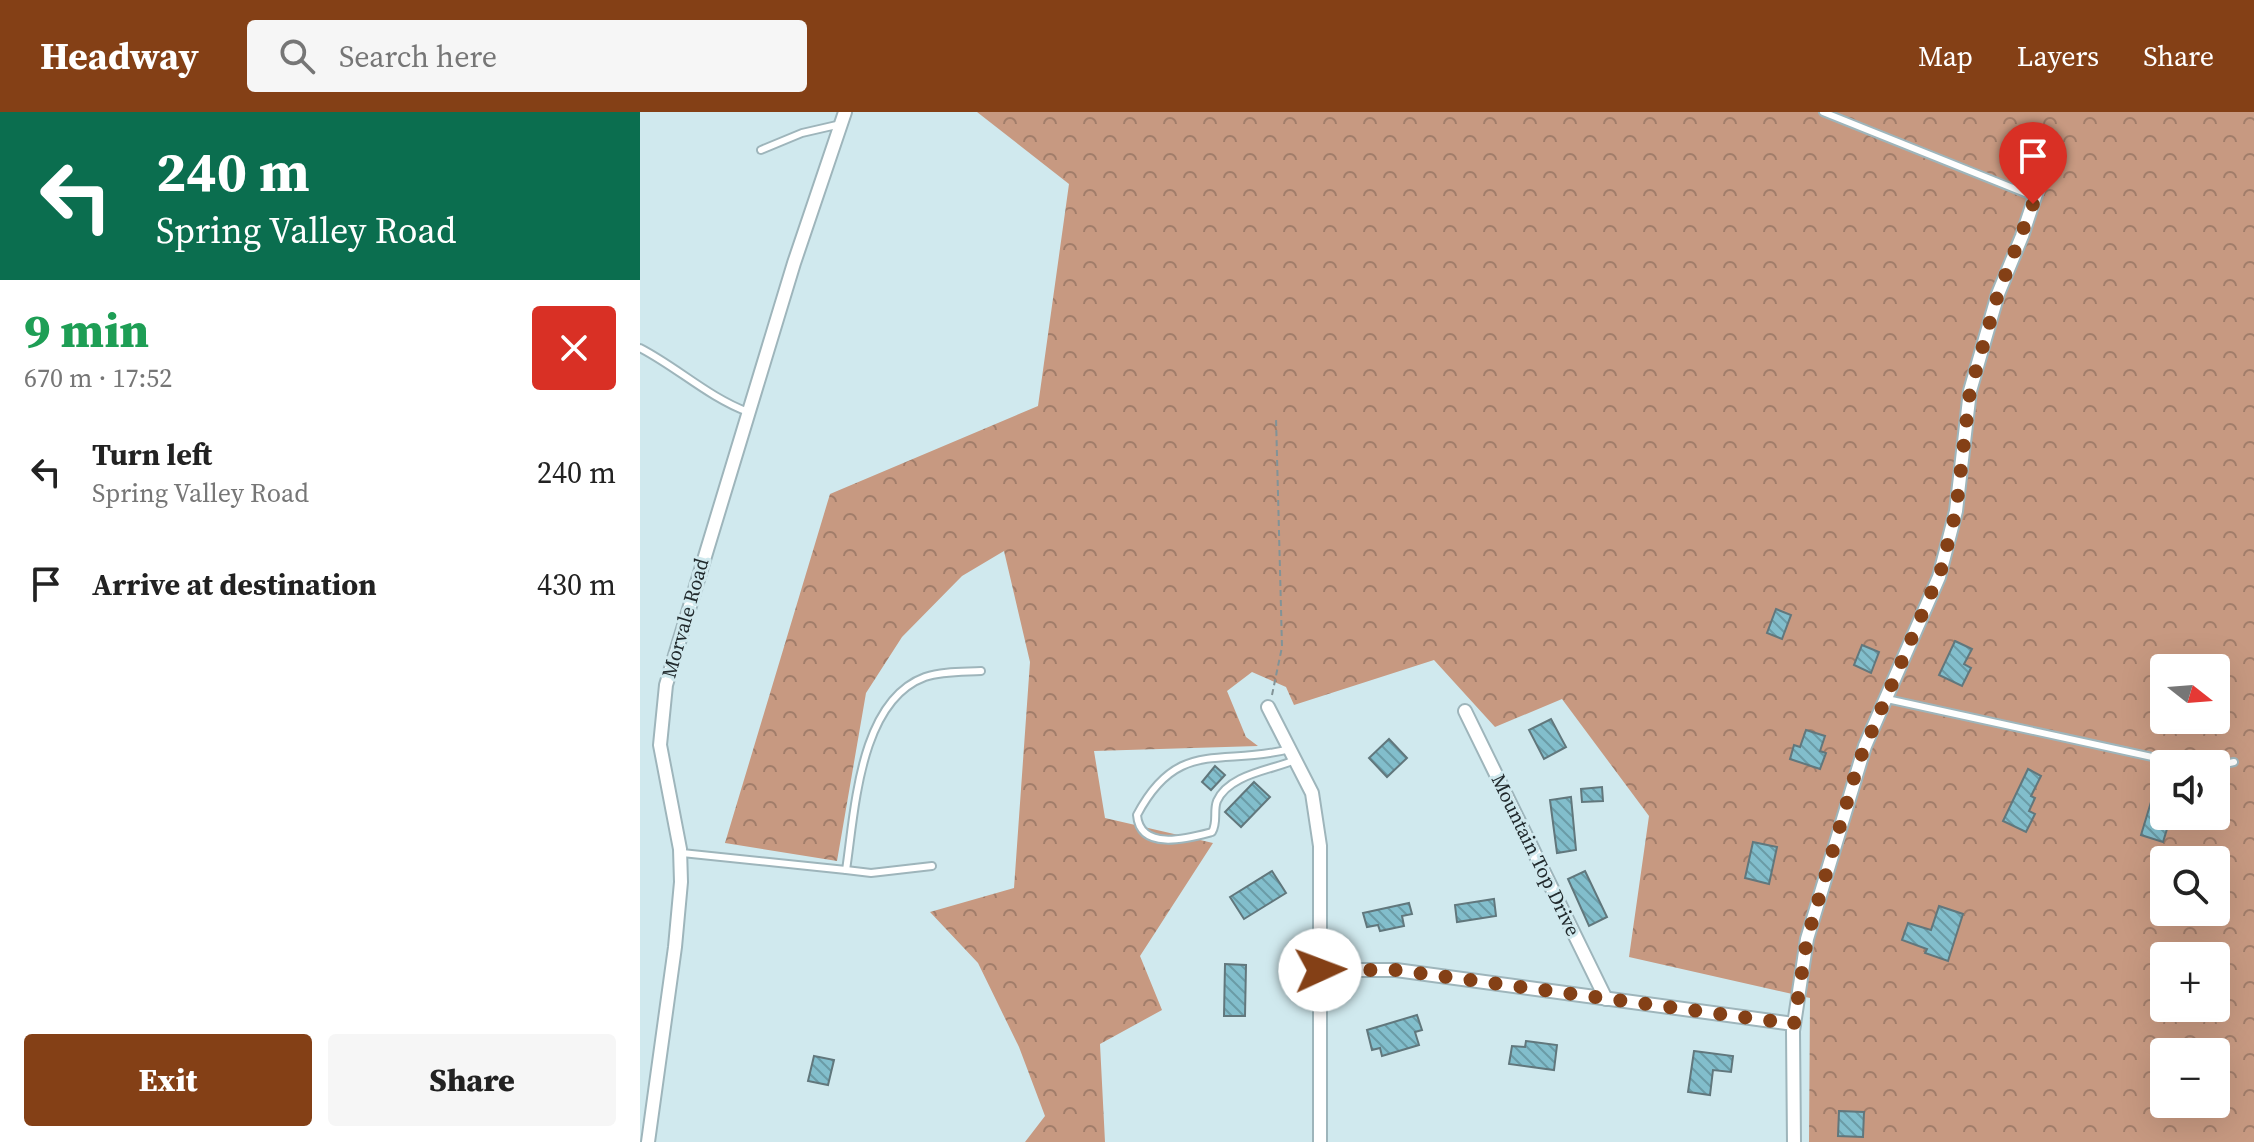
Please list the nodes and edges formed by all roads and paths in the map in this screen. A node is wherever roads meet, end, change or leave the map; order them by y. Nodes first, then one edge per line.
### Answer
1 (1823, 112) edge
2 (843, 118) edge
3 (2052, 146) dead end
4 (761, 150) dead end
5 (2035, 197) junction
6 (640, 348) edge
7 (748, 412) junction
8 (1276, 418) dead end
9 (981, 671) dead end
10 (1885, 699) junction
11 (1268, 707) joint
12 (1465, 711) dead end
13 (1292, 755) junction
14 (2150, 757) edge
15 (2234, 762) dead end
16 (2230, 763) edge
17 (680, 853) junction
18 (932, 866) dead end
19 (846, 870) junction
20 (1320, 970) junction
21 (1606, 999) junction
22 (1794, 1024) junction
23 (648, 1142) edge
24 (1320, 1142) edge
25 (1794, 1142) edge

1 - 5 lane
2 - 4 lane
2 - 7 street, Morvale Road
3 - 5 street
5 - 10 street
6 - 7 lane
7 - 17 street, Morvale Road
8 - 11 path
9 - 19 lane
10 - 14 lane
10 - 22 street
11 - 13 street
12 - 21 street, Mountain Top Drive
13 - 13 lane
13 - 20 street
15 - 16 lane
17 - 19 lane
17 - 23 street, Morvale Road
18 - 19 lane
20 - 21 street
20 - 24 street
21 - 22 street
22 - 25 street

